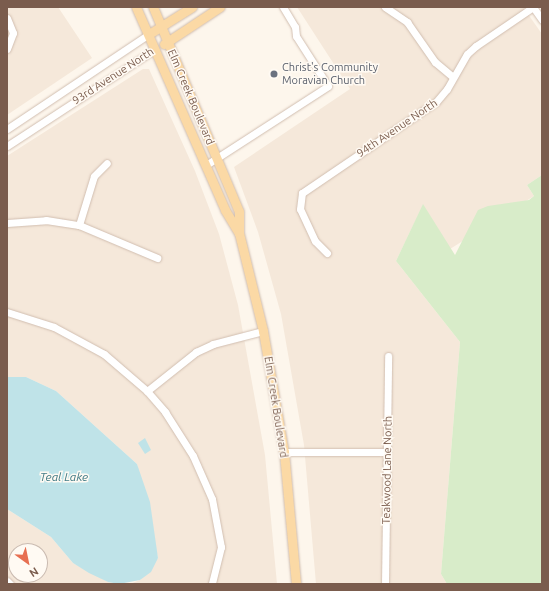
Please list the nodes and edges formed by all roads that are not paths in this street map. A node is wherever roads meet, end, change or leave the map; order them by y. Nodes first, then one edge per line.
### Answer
1 (136, 7) edge
2 (153, 7) edge
3 (192, 7) edge
4 (220, 7) edge
5 (283, 7) edge
6 (385, 7) edge
7 (533, 7) edge
8 (7, 18) edge
9 (542, 20) edge
10 (161, 27) junction
11 (149, 34) junction
12 (167, 42) junction
13 (7, 49) edge
14 (155, 49) junction
15 (453, 77) junction
16 (7, 129) edge
17 (7, 146) edge
18 (217, 158) junction
19 (107, 162) dead end
20 (206, 164) junction
21 (7, 223) edge
22 (78, 225) junction
23 (239, 233) junction
24 (328, 253) dead end
25 (157, 258) dead end
26 (7, 312) edge
27 (263, 331) junction
28 (388, 356) dead end
29 (147, 391) junction
30 (284, 452) junction
31 (387, 452) junction
32 (7, 581) edge
33 (10, 584) edge
34 (212, 584) edge
35 (296, 584) edge
36 (385, 584) edge

1 - 11 main road, Elm Creek Boulevard
2 - 10 main road, Elm Creek Boulevard
3 - 10 main road, 93rd Avenue North
4 - 12 main road, 93rd Avenue North
5 - 18 street
6 - 15 street
7 - 9 street
7 - 15 street, 94th Avenue North
8 - 13 street
10 - 11 main road, 93rd Avenue North
10 - 12 main road, Elm Creek Boulevard
11 - 14 main road, Elm Creek Boulevard
11 - 16 street, 93rd Avenue North
12 - 14 main road, 93rd Avenue North
12 - 18 main road, Elm Creek Boulevard
14 - 17 street, 93rd Avenue North
14 - 20 main road, Elm Creek Boulevard
15 - 24 street, 94th Avenue North
18 - 20 street
18 - 23 main road, Elm Creek Boulevard
19 - 22 street
20 - 23 main road, Elm Creek Boulevard
21 - 22 street
22 - 25 street
23 - 27 main road, Elm Creek Boulevard
26 - 29 street
27 - 29 street
27 - 30 main road, Elm Creek Boulevard
28 - 31 street, Teakwood Lane North
29 - 34 street
30 - 31 street
30 - 35 main road, Elm Creek Boulevard
31 - 36 street, Teakwood Lane North
32 - 33 street

